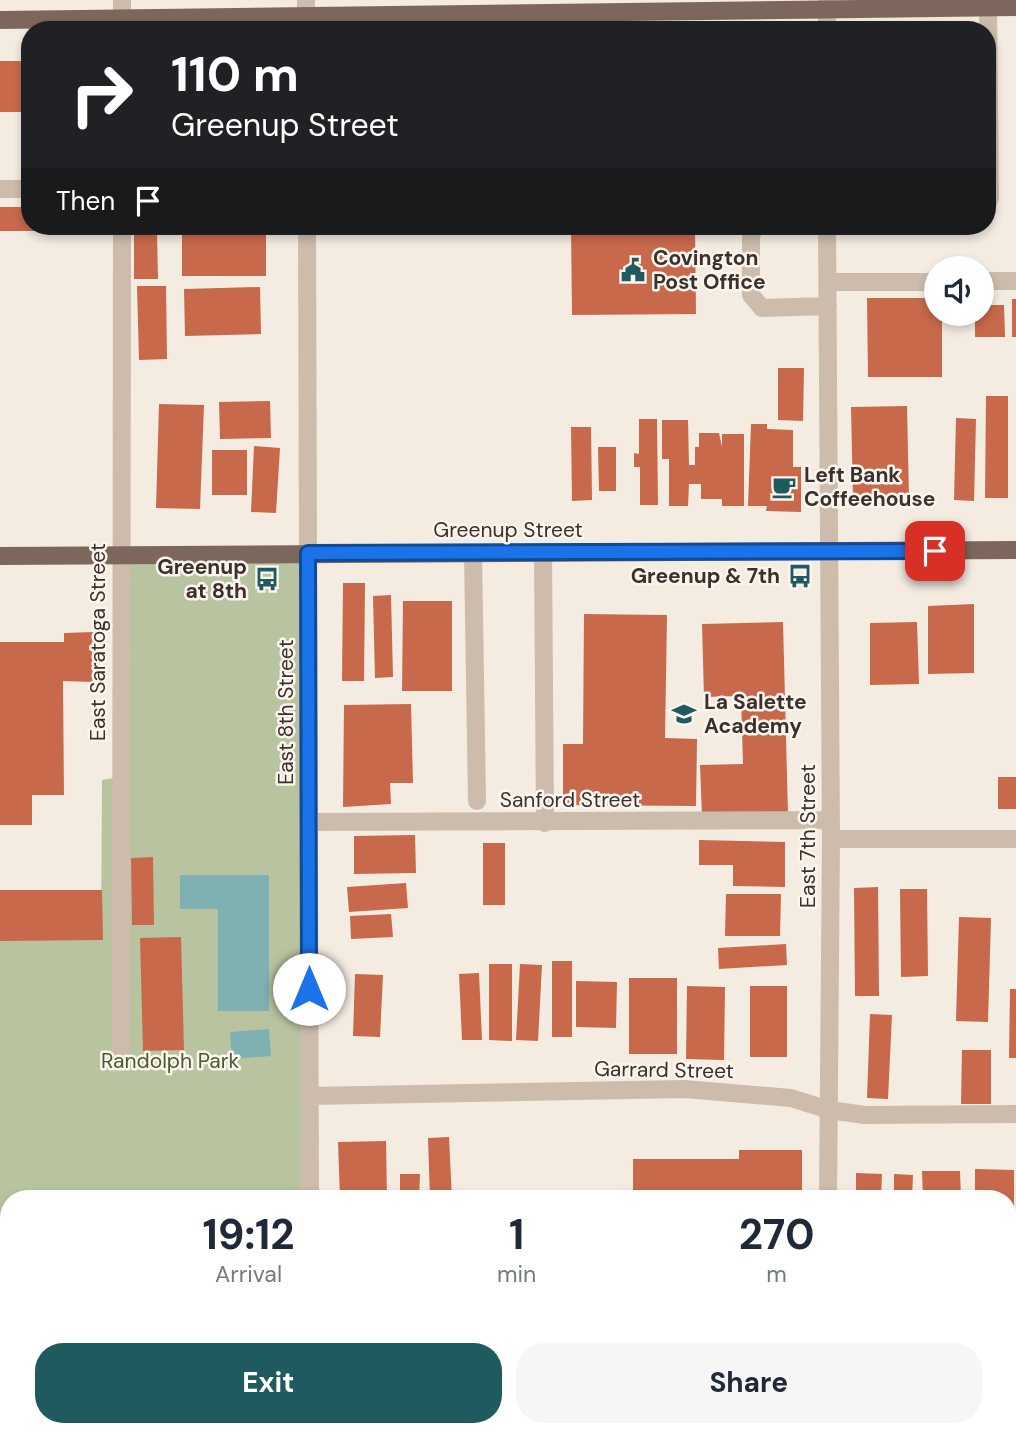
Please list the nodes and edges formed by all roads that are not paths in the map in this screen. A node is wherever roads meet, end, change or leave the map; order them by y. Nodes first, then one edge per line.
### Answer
1 (122, 0) edge
2 (827, 4) edge
3 (571, 7) edge
4 (988, 7) junction
5 (1016, 7) edge
6 (306, 16) edge
7 (0, 20) edge
8 (30, 21) edge
9 (122, 21) edge
10 (191, 21) edge
11 (373, 21) edge
12 (421, 21) edge
13 (988, 21) edge
14 (0, 189) edge
15 (21, 189) edge
16 (122, 235) edge
17 (307, 235) edge
18 (751, 235) edge
19 (828, 235) edge
20 (994, 281) edge
21 (1016, 281) edge
22 (828, 282) junction
23 (924, 282) edge
24 (828, 306) junction
25 (1016, 550) edge
26 (542, 552) junction
27 (830, 552) junction
28 (308, 553) junction
29 (473, 553) junction
30 (0, 555) edge
31 (122, 555) junction
32 (477, 801) dead end
33 (831, 820) junction
34 (309, 822) junction
35 (545, 823) junction
36 (831, 839) junction
37 (1016, 839) edge
38 (121, 1058) dead end
39 (309, 1096) junction
40 (829, 1110) junction
41 (1016, 1114) edge
42 (310, 1190) edge
43 (828, 1190) edge

1 - 9 street
2 - 3 main road
2 - 4 main road
3 - 12 main road
4 - 5 main road
4 - 13 street
6 - 10 main road
6 - 11 main road
7 - 8 main road
14 - 15 street
16 - 31 street, East Saratoga Street
17 - 28 street, East 8th Street
18 - 24 street
19 - 22 street, East 7th Street
20 - 21 street
22 - 23 street
22 - 24 street, East 7th Street
24 - 27 street, East 7th Street
25 - 27 main road, Greenup Street
26 - 27 main road, Greenup Street
26 - 29 main road, Greenup Street
26 - 35 street
27 - 33 street, East 7th Street
28 - 29 main road, Greenup Street
28 - 31 main road, Greenup Street
28 - 34 street, East 8th Street
29 - 32 street
30 - 31 main road, Greenup Street
31 - 38 street, East Saratoga Street
33 - 35 street, Sanford Street
33 - 36 street, East 7th Street
34 - 35 street, Sanford Street
34 - 39 street, East 8th Street
36 - 37 street
36 - 40 street, East 7th Street
39 - 40 street, Garrard Street
39 - 42 street, East 8th Street
40 - 41 street, Garrard Street
40 - 43 street, East 7th Street

